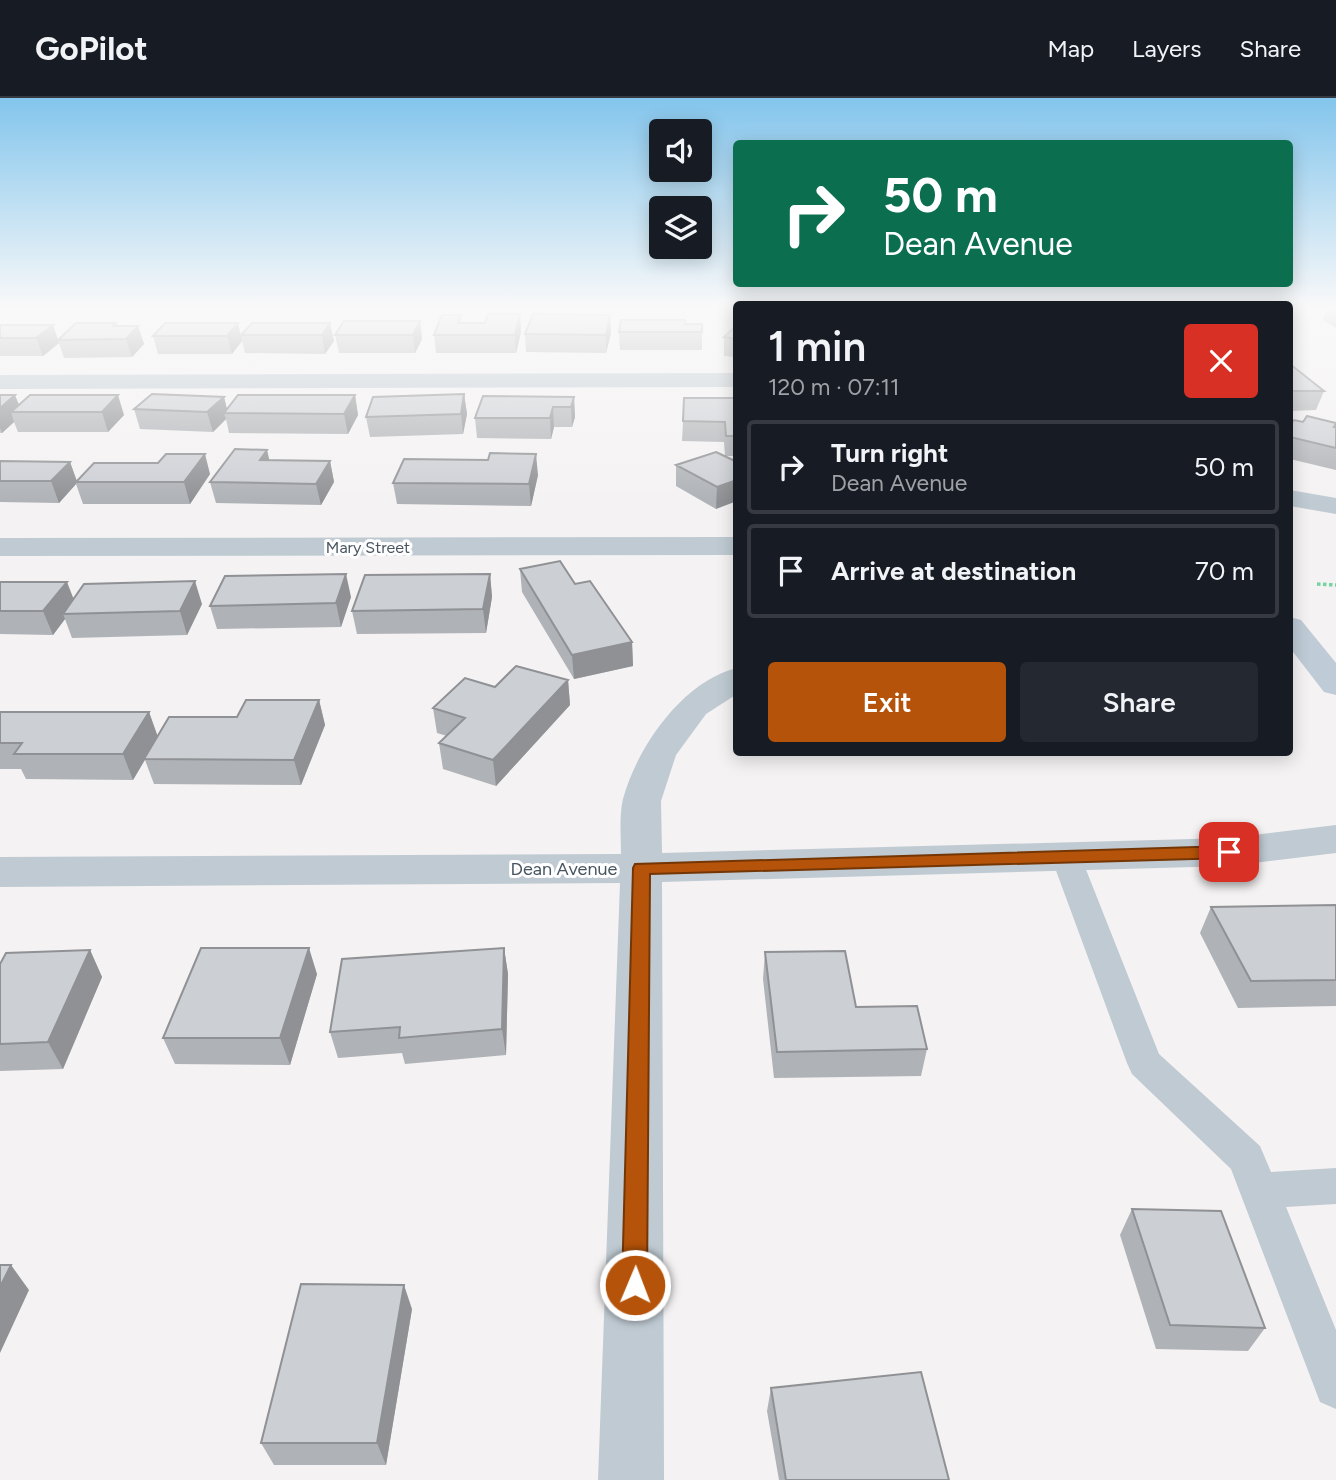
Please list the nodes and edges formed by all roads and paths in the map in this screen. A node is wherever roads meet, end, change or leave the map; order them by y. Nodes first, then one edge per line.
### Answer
1 (733, 380) edge
2 (0, 382) edge
3 (1293, 499) edge
4 (1336, 506) edge
5 (733, 546) edge
6 (0, 547) edge
7 (1317, 584) dead end
8 (1336, 584) edge
9 (1293, 631) edge
10 (733, 681) edge
11 (1336, 685) edge
12 (1336, 839) edge
13 (1066, 857) junction
14 (641, 868) junction
15 (0, 872) edge
16 (1336, 1186) edge
17 (1259, 1191) junction
18 (1336, 1386) edge
19 (631, 1480) edge

1 - 2 street
3 - 4 street
5 - 6 street, Mary Street
7 - 8 path
9 - 11 main road
10 - 14 street
12 - 13 street, Dean Avenue
13 - 14 street, Dean Avenue
13 - 17 lane
14 - 15 street, Dean Avenue
14 - 19 street
16 - 17 lane
17 - 18 lane

